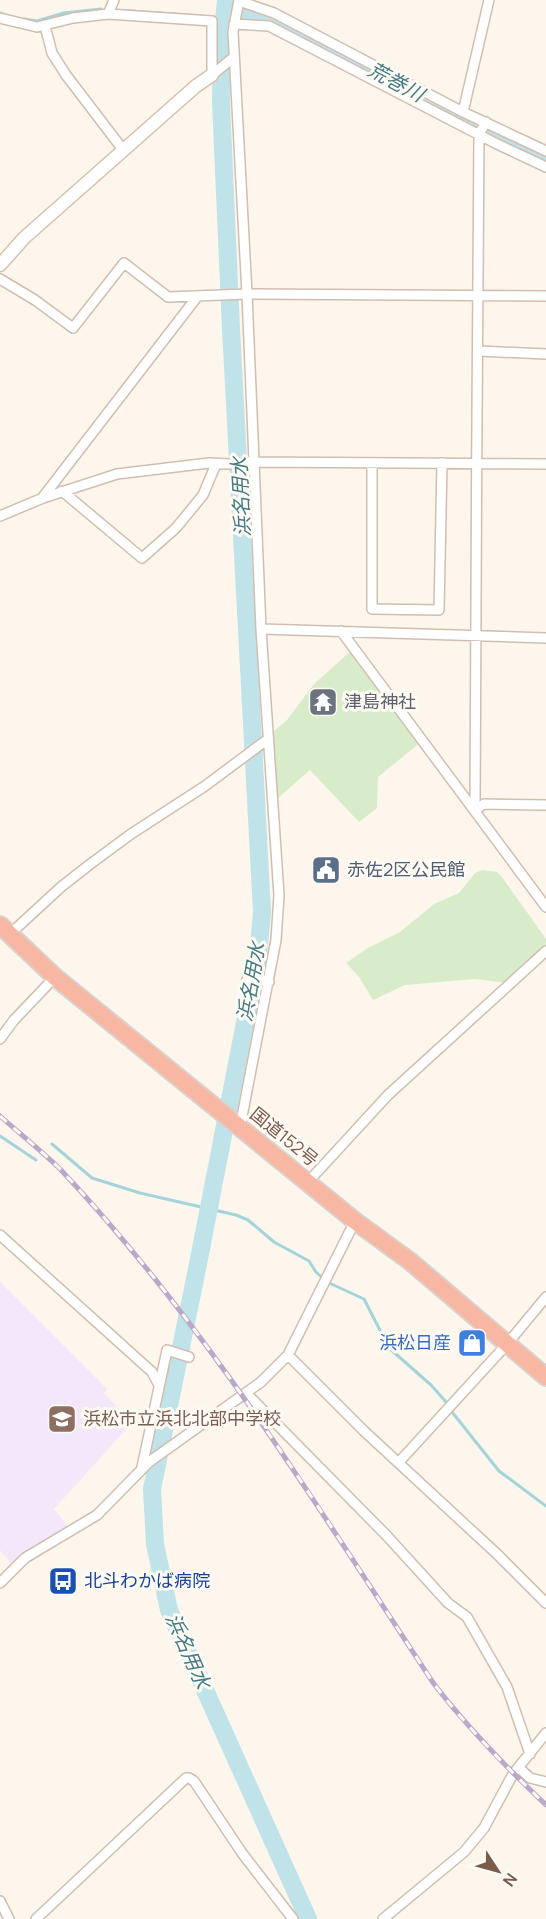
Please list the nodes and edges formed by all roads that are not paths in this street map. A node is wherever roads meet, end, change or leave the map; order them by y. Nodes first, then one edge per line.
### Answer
1 (114, 0) edge
2 (239, 0) edge
3 (489, 0) edge
4 (108, 14) junction
5 (0, 18) edge
6 (234, 24) junction
7 (45, 26) junction
8 (234, 57) junction
9 (212, 75) junction
10 (463, 112) junction
11 (483, 127) junction
12 (546, 151) edge
13 (124, 152) junction
14 (546, 167) edge
15 (0, 265) edge
16 (0, 279) edge
17 (243, 294) junction
18 (477, 296) junction
19 (546, 296) edge
20 (197, 297) junction
21 (479, 351) junction
22 (546, 354) edge
23 (251, 462) junction
24 (372, 463) junction
25 (442, 463) junction
26 (216, 464) junction
27 (476, 464) junction
28 (546, 464) edge
29 (62, 491) junction
30 (43, 498) junction
31 (0, 516) edge
32 (261, 629) junction
33 (341, 631) junction
34 (476, 637) junction
35 (546, 638) edge
36 (264, 741) junction
37 (546, 805) edge
38 (475, 810) junction
39 (546, 906) edge
40 (5, 930) edge
41 (546, 951) edge
42 (56, 977) junction
43 (247, 980) dead end
44 (265, 981) junction
45 (0, 1039) edge
46 (237, 1124) junction
47 (308, 1182) junction
48 (355, 1221) junction
49 (0, 1235) edge
50 (546, 1298) edge
51 (508, 1343) junction
52 (288, 1355) junction
53 (189, 1357) dead end
54 (546, 1377) edge
55 (159, 1385) junction
56 (246, 1394) junction
57 (399, 1462) junction
58 (146, 1464) junction
59 (0, 1583) edge
60 (546, 1603) edge
61 (546, 1733) edge
62 (530, 1754) junction
63 (519, 1768) junction
64 (546, 1782) edge
65 (1, 1904) edge
66 (9, 1919) edge
67 (36, 1919) edge
68 (293, 1919) edge
69 (383, 1919) edge

1 - 4 street
2 - 6 street
2 - 10 street
3 - 10 street
4 - 7 street
4 - 9 street
5 - 7 street
6 - 8 street
6 - 11 street
7 - 13 street
8 - 9 street
8 - 17 street
9 - 13 street
10 - 11 street
11 - 12 street
11 - 14 street
11 - 18 street
13 - 15 street
16 - 20 street
17 - 18 street
17 - 20 street
17 - 23 street
18 - 19 street
18 - 21 street
20 - 30 street
21 - 22 street
21 - 27 street
23 - 24 street
23 - 26 street
23 - 32 street
24 - 25 street
24 - 25 street
25 - 27 street
26 - 29 street
26 - 29 street
27 - 28 street
27 - 34 street
29 - 30 street
30 - 31 street
32 - 33 street
32 - 36 street
33 - 34 street
33 - 38 street
34 - 35 street
34 - 38 street
36 - 40 street
36 - 44 street
37 - 38 street
38 - 39 street
40 - 42 highway, 国道152号
41 - 47 street
42 - 45 street
42 - 46 highway, 国道152号
43 - 44 street
44 - 46 street
46 - 47 highway, 国道152号
47 - 48 highway, 国道152号
48 - 51 highway, 国道152号
48 - 52 street
49 - 55 street
50 - 51 street
51 - 54 highway, 国道152号
51 - 57 street
52 - 56 street
52 - 57 street
53 - 55 street
55 - 58 street
56 - 58 street
56 - 62 street
57 - 60 street
58 - 59 street
61 - 62 street
62 - 63 street
63 - 64 street
63 - 69 street
65 - 66 street
67 - 68 street

